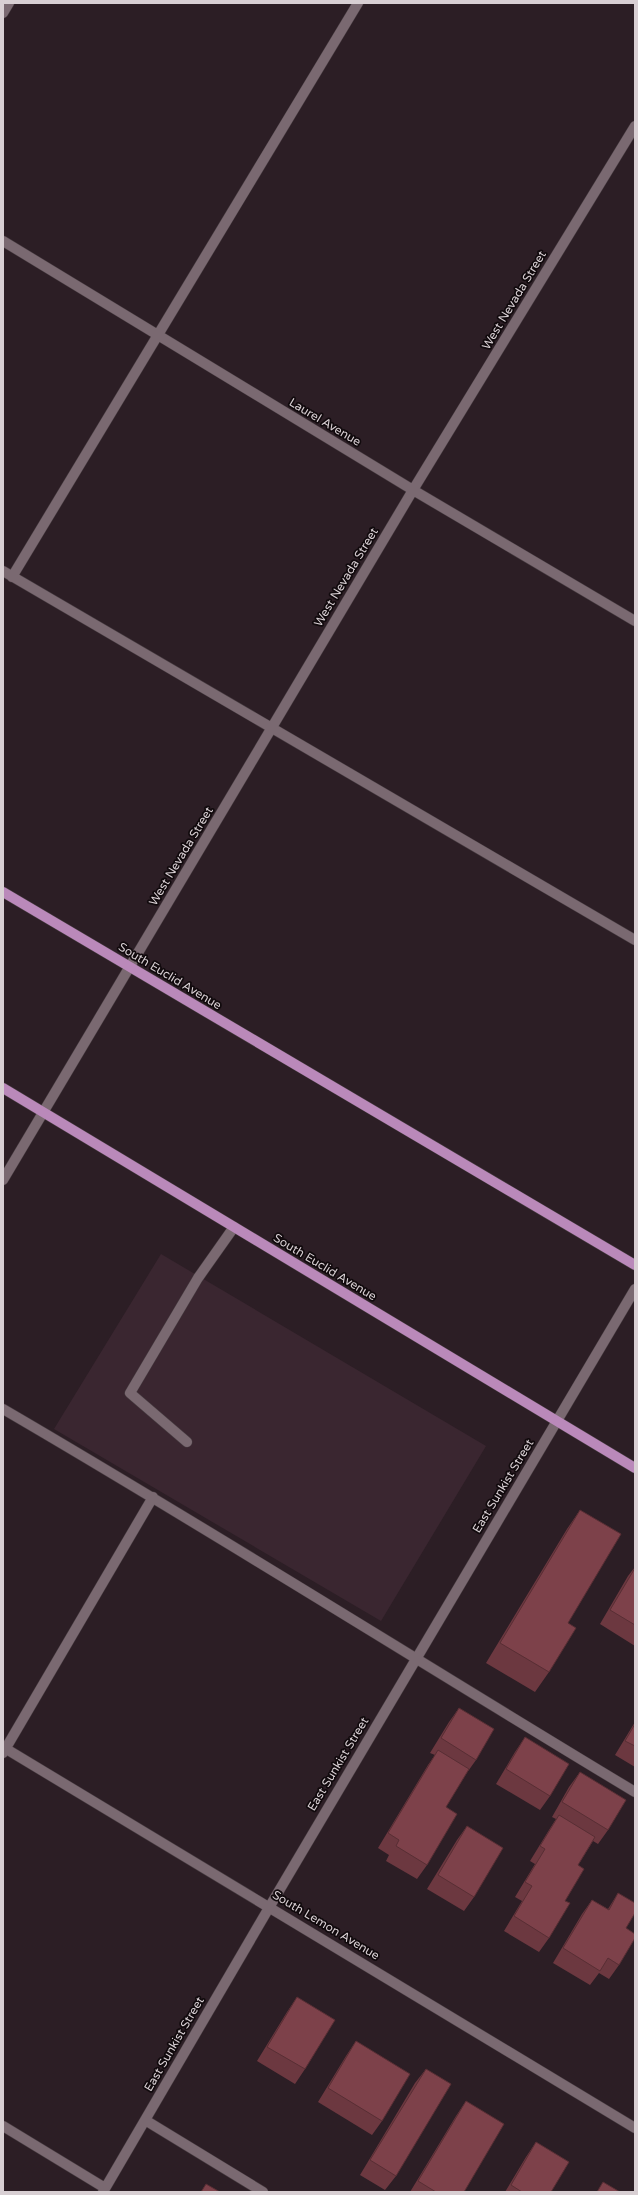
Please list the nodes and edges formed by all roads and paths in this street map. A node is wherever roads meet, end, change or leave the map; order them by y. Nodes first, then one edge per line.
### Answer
1 (9, 3) edge
2 (358, 3) edge
3 (3, 13) edge
4 (635, 126) edge
5 (3, 241) edge
6 (159, 336) junction
7 (413, 490) junction
8 (3, 571) edge
9 (12, 577) junction
10 (635, 621) edge
11 (271, 729) junction
12 (3, 892) edge
13 (635, 940) edge
14 (130, 968) junction
15 (3, 1088) edge
16 (44, 1113) junction
17 (3, 1180) edge
18 (234, 1228) junction
19 (635, 1265) edge
20 (635, 1289) edge
21 (3, 1409) edge
22 (557, 1422) junction
23 (187, 1442) dead end
24 (635, 1468) edge
25 (152, 1496) junction
26 (415, 1660) junction
27 (4, 1749) edge
28 (635, 1792) edge
29 (270, 1906) junction
30 (145, 2120) junction
31 (3, 2126) edge
32 (635, 2128) edge
33 (104, 2190) edge
34 (263, 2192) edge

1 - 3 street
2 - 6 street
4 - 7 street, West Nevada Street
5 - 6 street, Laurel Avenue
6 - 7 street, Laurel Avenue
6 - 9 street
7 - 10 street, Laurel Avenue
7 - 11 street, West Nevada Street
8 - 9 street
9 - 11 street
11 - 13 street
11 - 14 street, West Nevada Street
12 - 14 main road, South Euclid Avenue
14 - 16 street, West Nevada Street
14 - 19 main road, South Euclid Avenue
15 - 16 main road, South Euclid Avenue
16 - 17 street, West Nevada Street
16 - 18 main road, South Euclid Avenue
18 - 22 main road, South Euclid Avenue
18 - 23 street
20 - 22 street, East Sunkist Street
21 - 25 street
22 - 24 main road, South Euclid Avenue
22 - 26 street, East Sunkist Street
25 - 26 street
25 - 27 street
26 - 28 street
26 - 29 street, East Sunkist Street
27 - 29 street, South Lemon Avenue
29 - 30 street, East Sunkist Street
29 - 32 street, South Lemon Avenue
30 - 33 street, East Sunkist Street
30 - 34 street
31 - 33 street

